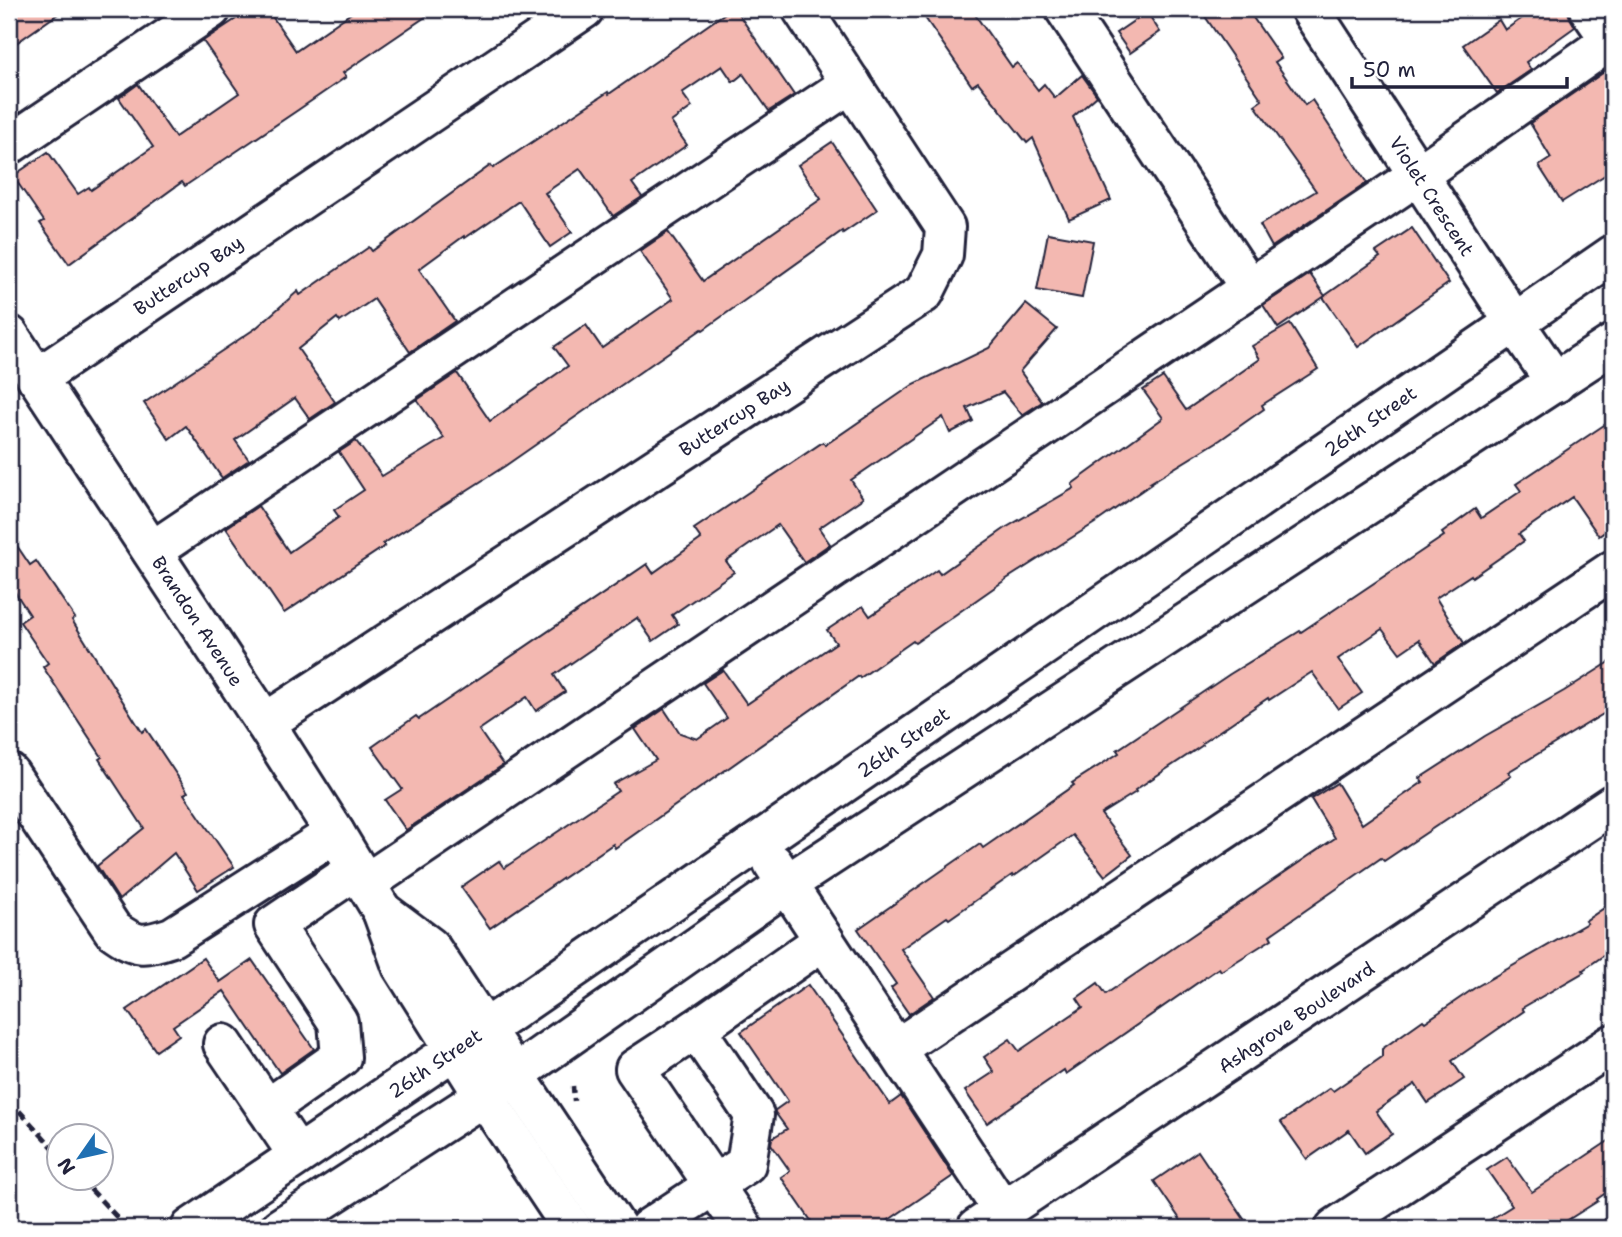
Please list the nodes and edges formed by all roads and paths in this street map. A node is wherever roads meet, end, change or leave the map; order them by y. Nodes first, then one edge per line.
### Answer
1 (211, 9) edge
2 (584, 9) edge
3 (802, 9) edge
4 (1065, 9) edge
5 (1310, 9) edge
6 (1589, 9) edge
7 (1612, 40) edge
8 (852, 83) junction
9 (9, 145) edge
10 (1418, 176) junction
11 (1613, 255) edge
12 (1250, 288) junction
13 (1514, 322) junction
14 (9, 335) edge
15 (1613, 344) edge
16 (37, 378) junction
17 (1556, 383) junction
18 (152, 551) junction
19 (1613, 570) edge
20 (265, 723) junction
21 (9, 773) edge
22 (1613, 804) edge
23 (335, 832) junction
24 (758, 841) junction
25 (787, 884) junction
26 (368, 888) junction
27 (824, 940) junction
28 (696, 1029) junction
29 (470, 1039) junction
30 (223, 1044) dead end
31 (1613, 1044) edge
32 (896, 1049) junction
33 (515, 1074) junction
34 (484, 1096) junction
35 (267, 1109) junction
36 (298, 1155) junction
37 (714, 1185) junction
38 (990, 1220) edge
39 (191, 1228) edge
40 (280, 1228) edge
41 (572, 1228) edge
42 (617, 1228) edge
43 (649, 1228) edge
44 (743, 1228) edge
45 (1335, 1228) edge

1 - 9 street
2 - 16 street, Buttercup Bay
3 - 8 street, Buttercup Bay
4 - 12 street
5 - 10 street, Violet Crescent
6 - 7 street
7 - 10 street
8 - 18 street
8 - 20 street, Buttercup Bay
10 - 12 street
10 - 13 street, Violet Crescent
11 - 13 street, 26th Street
12 - 26 street
13 - 17 street, Violet Crescent
13 - 24 street, 26th Street
14 - 16 street, Brandon Avenue
15 - 17 street
16 - 18 street, Brandon Avenue
17 - 25 street
18 - 20 street, Brandon Avenue
19 - 32 street
20 - 23 street, Brandon Avenue
21 - 23 street
22 - 38 street, Ashgrove Boulevard
23 - 26 street, Brandon Avenue
24 - 25 street
24 - 29 street, 26th Street
25 - 27 street
25 - 33 street
26 - 29 street, Brandon Avenue
26 - 35 street
27 - 28 street
27 - 32 street
28 - 37 street
28 - 37 street
29 - 33 street
29 - 34 street
29 - 36 street, 26th Street
30 - 35 street
31 - 45 street
32 - 38 street
33 - 34 street
33 - 42 street
34 - 40 street
34 - 41 street
35 - 36 street
36 - 39 street, 26th Street
37 - 43 street
37 - 44 street

